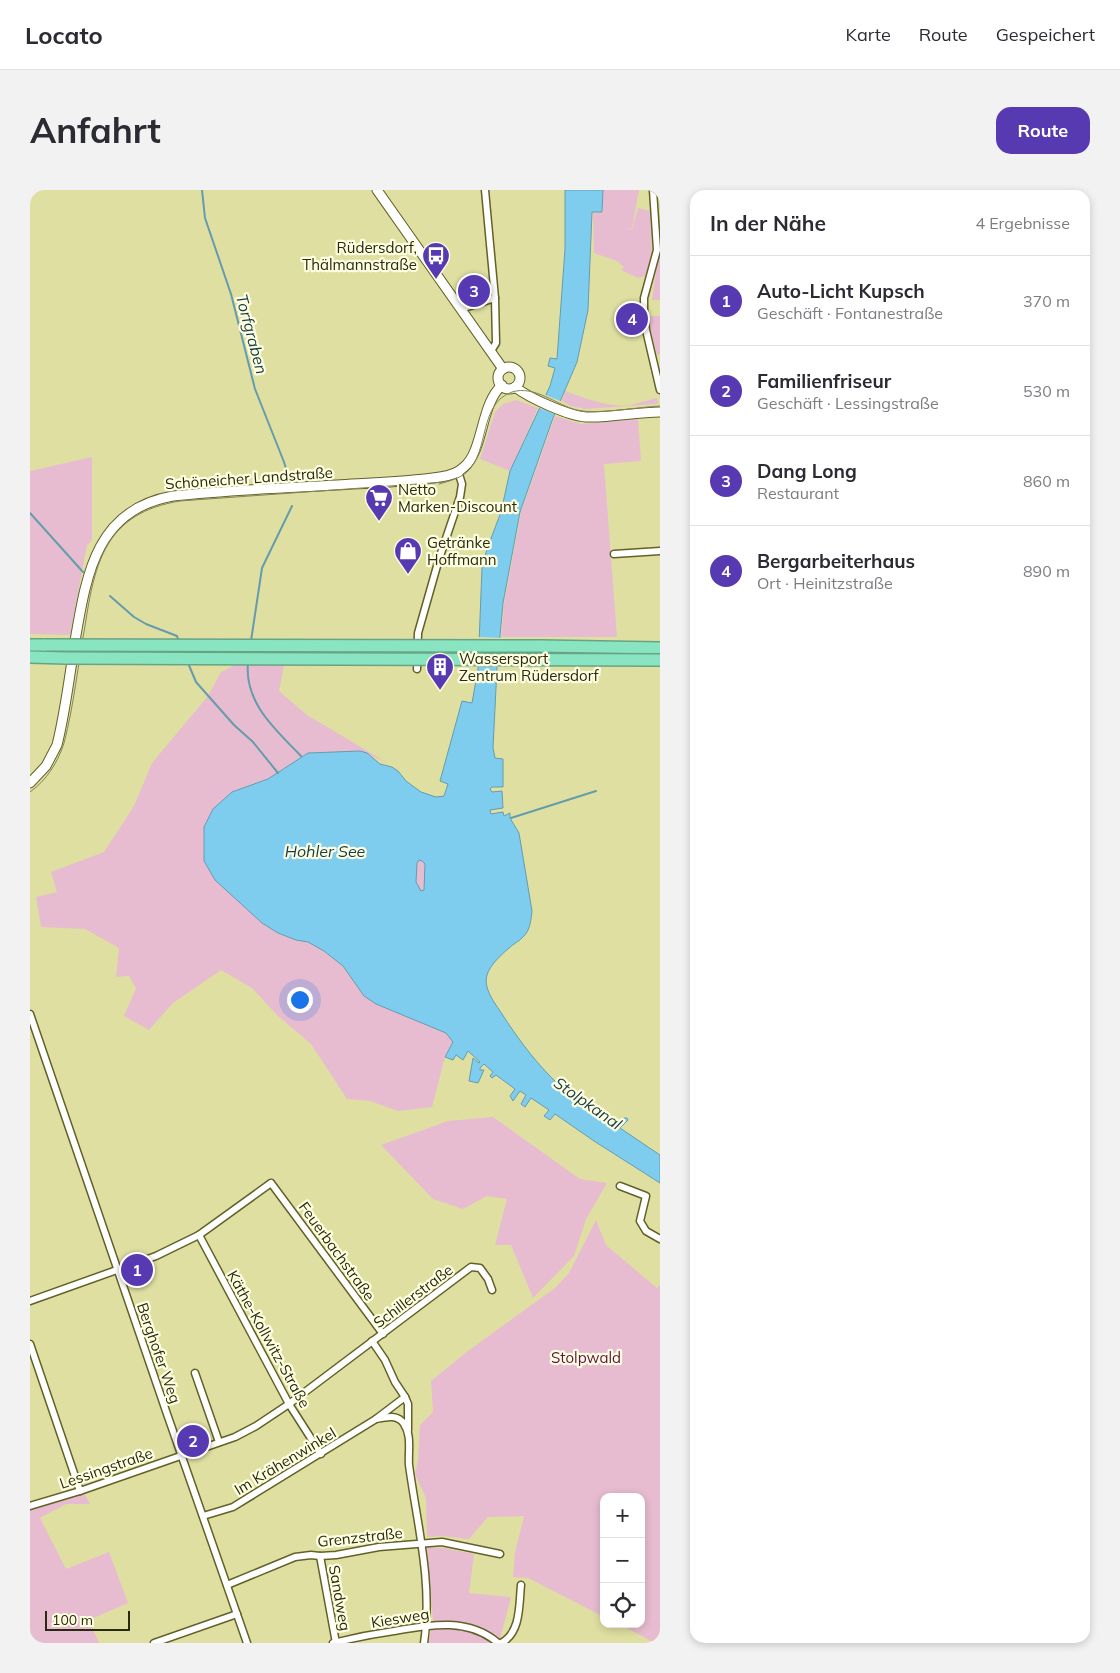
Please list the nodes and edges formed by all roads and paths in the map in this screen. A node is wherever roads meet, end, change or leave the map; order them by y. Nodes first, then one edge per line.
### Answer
1 (376, 190) edge
2 (485, 190) edge
3 (653, 190) edge
4 (495, 298) junction
5 (460, 308) junction
6 (491, 351) junction
7 (503, 369) junction
8 (502, 385) junction
9 (516, 386) junction
10 (660, 390) edge
11 (660, 412) edge
12 (458, 471) junction
13 (660, 551) edge
14 (614, 554) dead end
15 (30, 644) edge
16 (660, 648) edge
17 (30, 657) edge
18 (660, 660) edge
19 (417, 669) dead end
20 (30, 783) edge
21 (30, 1014) edge
22 (620, 1186) dead end
23 (198, 1235) junction
24 (660, 1240) edge
25 (118, 1271) junction
26 (492, 1290) dead end
27 (30, 1301) edge
28 (383, 1334) junction
29 (372, 1341) junction
30 (30, 1344) edge
31 (195, 1373) dead end
32 (405, 1397) junction
33 (289, 1404) junction
34 (376, 1419) junction
35 (408, 1434) junction
36 (219, 1442) junction
37 (321, 1454) junction
38 (181, 1456) junction
39 (80, 1491) junction
40 (30, 1506) edge
41 (202, 1516) junction
42 (422, 1543) junction
43 (500, 1554) dead end
44 (320, 1556) junction
45 (226, 1585) junction
46 (521, 1585) dead end
47 (237, 1614) junction
48 (427, 1624) junction
49 (154, 1643) edge
50 (247, 1643) edge
51 (335, 1643) edge
52 (424, 1643) edge
53 (499, 1643) edge

1 - 5 main road
2 - 4 street
3 - 10 street
4 - 5 street
4 - 6 street
5 - 6 main road
6 - 7 main road
7 - 8 main road
7 - 9 main road
8 - 9 main road
8 - 12 main road
9 - 11 main road
12 - 19 street
12 - 20 main road, Schöneicher Landstraße
13 - 14 street
15 - 16 highway, bridge
17 - 18 highway, bridge
21 - 25 street, Berghofer Weg
22 - 24 street
23 - 25 street
23 - 28 street, Feuerbachstraße
23 - 33 street, Käthe-Kollwitz-Straße
25 - 27 street
25 - 38 street, Berghofer Weg
26 - 28 street, Schillerstraße
28 - 29 street, Schillerstraße
29 - 32 street, Schillerstraße
29 - 33 street, Lessingstraße
30 - 39 street
31 - 36 street
32 - 34 street, Im Krähenwinkel
32 - 35 street
33 - 36 street, Lessingstraße
33 - 37 street, Käthe-Kollwitz-Straße
34 - 35 street
34 - 37 street, Im Krähenwinkel
35 - 42 street
36 - 38 street, Lessingstraße
37 - 41 street, Im Krähenwinkel
38 - 39 street, Lessingstraße
38 - 41 street, Berghofer Weg
39 - 40 street, Lessingstraße
41 - 45 street, Berghofer Weg
42 - 43 street, Grenzstraße
42 - 44 street, Grenzstraße
42 - 48 street
44 - 45 street, Grenzstraße
44 - 51 street, Sandweg
45 - 47 street, Berghofer Weg
46 - 53 street
47 - 49 street
47 - 50 street, Berghofer Weg
48 - 51 street, Kiesweg
48 - 52 street
48 - 53 street, Kiesweg

